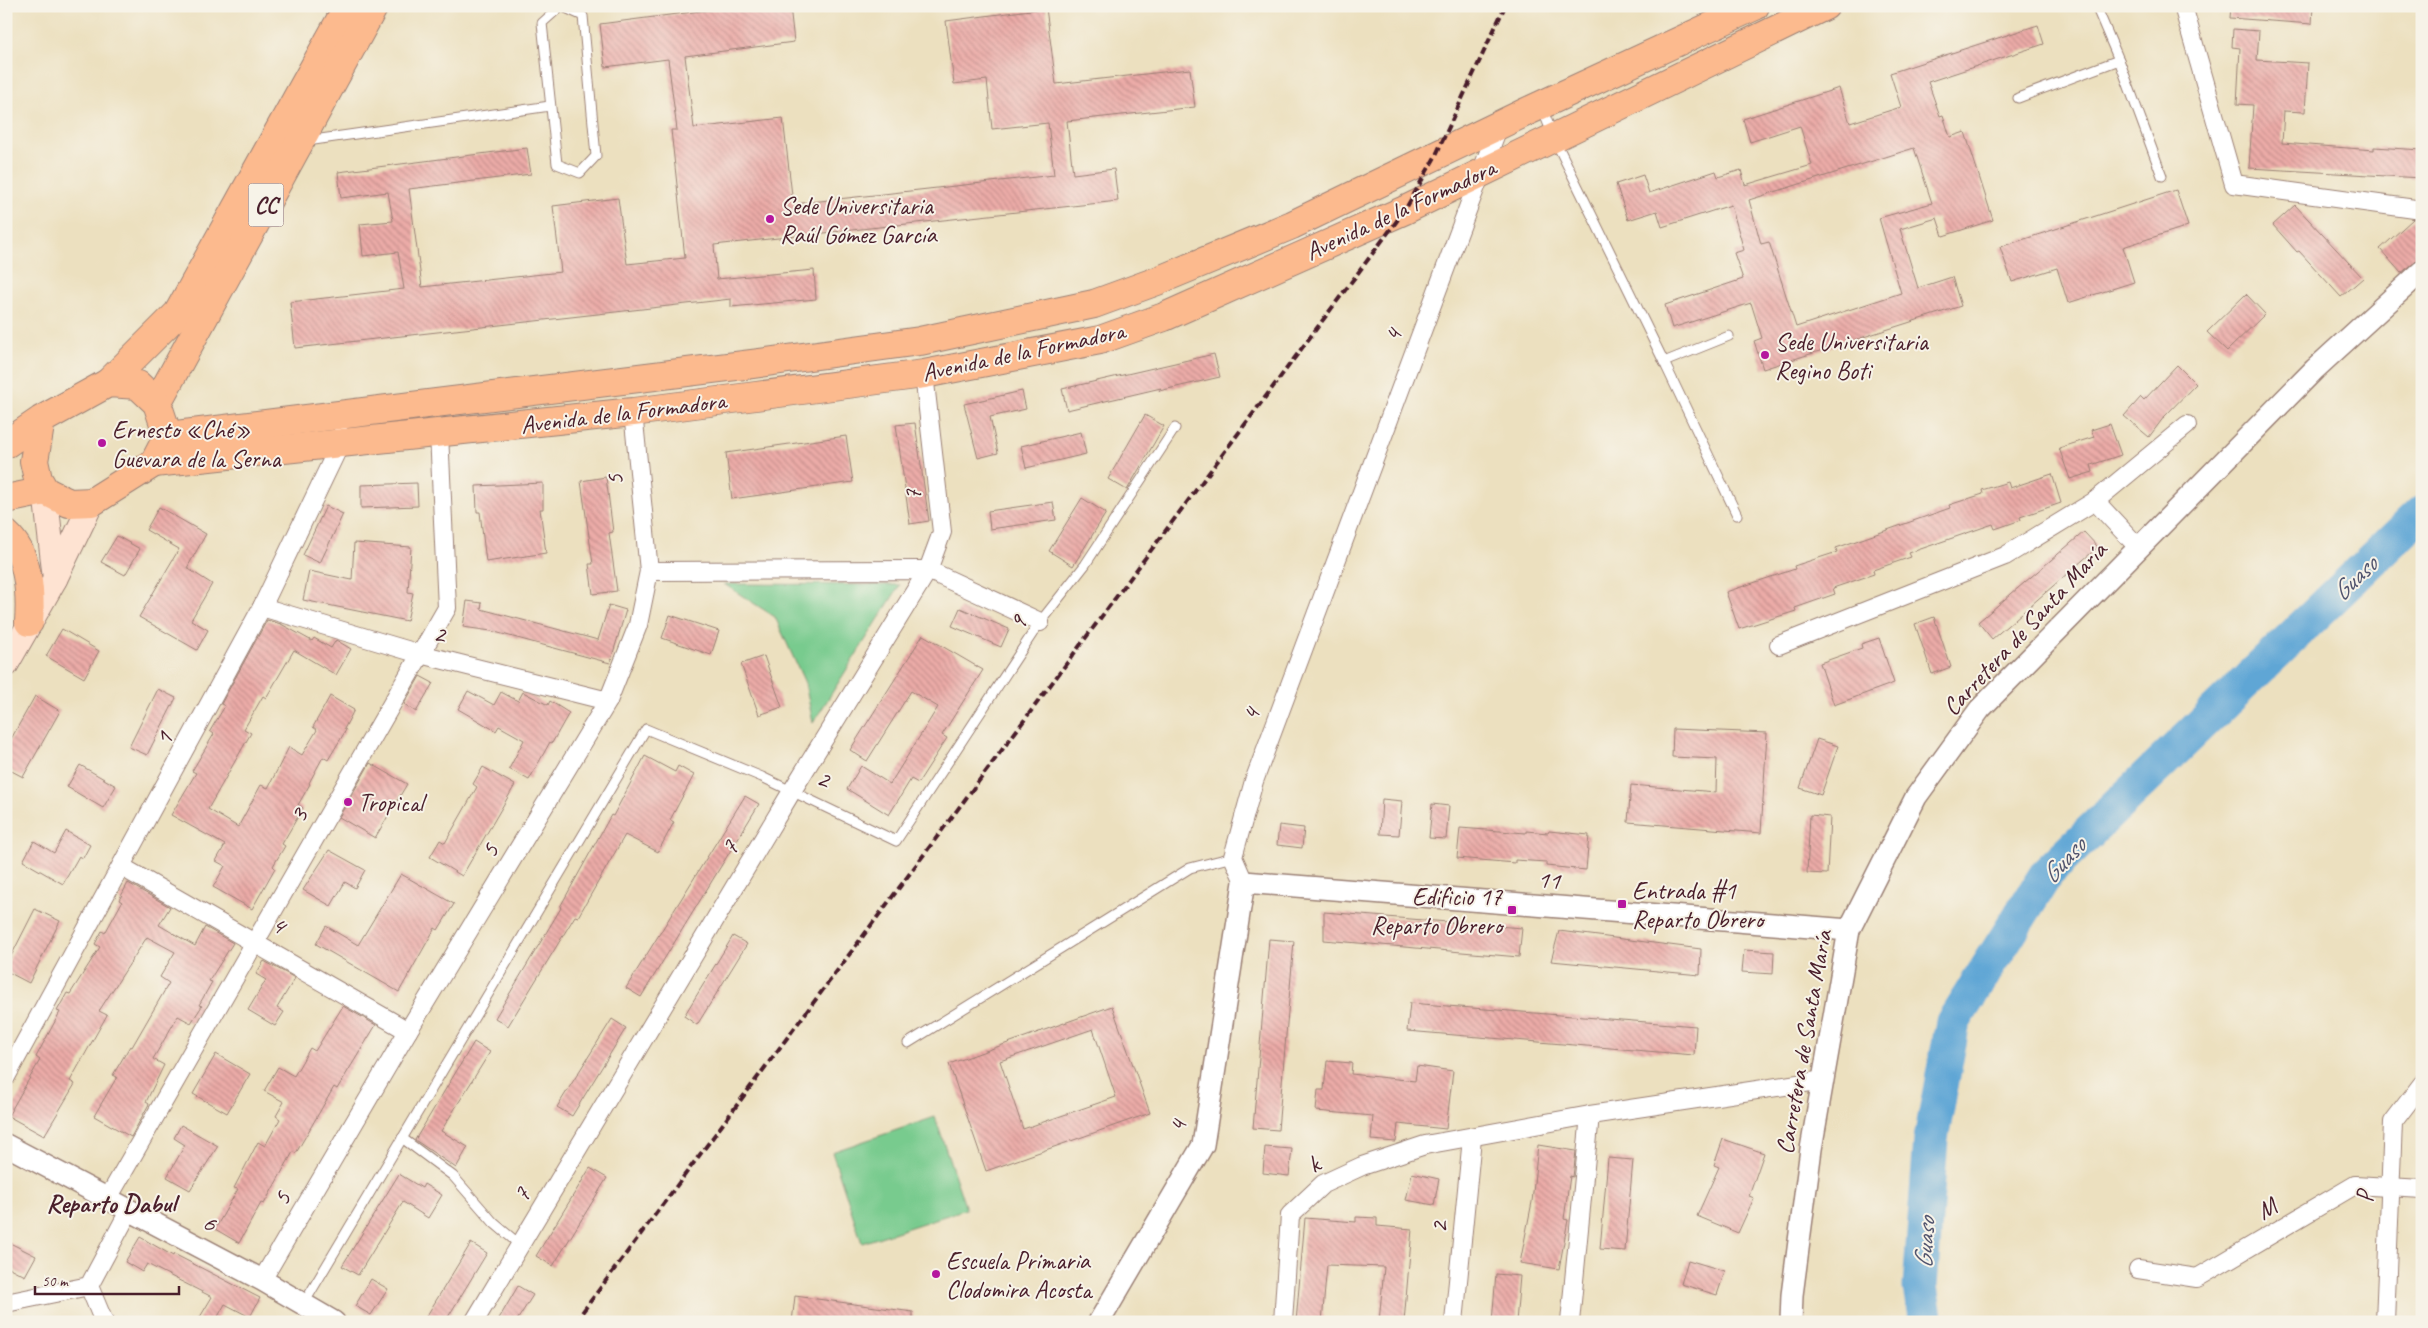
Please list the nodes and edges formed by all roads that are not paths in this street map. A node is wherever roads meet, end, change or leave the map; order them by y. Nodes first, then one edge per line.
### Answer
1 (348, 6) edge
2 (374, 6) edge
3 (561, 6) edge
4 (1755, 6) edge
5 (1825, 6) edge
6 (2096, 6) edge
7 (2183, 6) edge
8 (2119, 60) junction
9 (2018, 98) dead end
10 (1541, 105) junction
11 (550, 106) junction
12 (1499, 125) junction
13 (1553, 136) junction
14 (290, 137) junction
15 (1483, 170) junction
16 (2162, 176) dead end
17 (2422, 210) edge
18 (2422, 271) edge
19 (1729, 336) dead end
20 (1664, 362) junction
21 (924, 374) junction
22 (108, 383) junction
23 (157, 403) junction
24 (633, 412) junction
25 (340, 414) junction
26 (40, 420) junction
27 (2187, 425) dead end
28 (1175, 428) dead end
29 (439, 433) junction
30 (168, 436) junction
31 (341, 442) junction
32 (6, 444) edge
33 (154, 463) junction
34 (45, 491) junction
35 (6, 499) edge
36 (92, 502) junction
37 (2095, 502) junction
38 (1737, 515) dead end
39 (6, 534) edge
40 (2138, 547) junction
41 (928, 570) junction
42 (648, 572) junction
43 (55, 579) junction
44 (262, 607) junction
45 (30, 622) junction
46 (1040, 622) junction
47 (1779, 645) dead end
48 (420, 654) junction
49 (6, 665) edge
50 (608, 701) junction
51 (792, 791) junction
52 (896, 841) joint
53 (1233, 857) junction
54 (122, 867) junction
55 (1244, 882) junction
56 (1849, 930) junction
57 (254, 941) junction
58 (408, 1031) junction
59 (908, 1043) dead end
60 (6, 1077) edge
61 (1824, 1080) junction
62 (2422, 1084) edge
63 (1590, 1115) junction
64 (402, 1138) junction
65 (1472, 1138) junction
66 (6, 1145) edge
67 (2390, 1186) junction
68 (2422, 1189) edge
69 (107, 1200) junction
70 (129, 1211) junction
71 (520, 1244) junction
72 (2138, 1268) dead end
73 (262, 1280) junction
74 (89, 1286) junction
75 (6, 1303) edge
76 (303, 1305) junction
77 (104, 1322) edge
78 (334, 1322) edge
79 (474, 1322) edge
80 (1099, 1322) edge
81 (1283, 1322) edge
82 (1454, 1322) edge
83 (1570, 1322) edge
84 (1792, 1322) edge
85 (2385, 1322) edge

1 - 14 main road, CC
2 - 14 main road, CC
3 - 11 lane
3 - 11 lane
4 - 10 main road, Avenida de la Formadora
5 - 13 main road, Avenida de la Formadora
6 - 8 lane
7 - 17 street
8 - 9 lane
8 - 16 lane
10 - 12 main road, Avenida de la Formadora
10 - 13 lane
11 - 14 lane
12 - 15 street, 4
12 - 25 main road, Avenida de la Formadora
13 - 15 main road, Avenida de la Formadora
13 - 20 lane
14 - 22 main road, CC
14 - 23 main road, CC
15 - 21 main road, Avenida de la Formadora
15 - 53 street, 4
18 - 40 street, Carretera de Santa María
19 - 20 lane
20 - 38 lane
21 - 24 main road, Avenida de la Formadora
21 - 41 street, 7
22 - 23 main road
22 - 26 main road, CC
23 - 30 main road
24 - 29 main road, Avenida de la Formadora
24 - 42 street, 5
25 - 30 main road, Avenida de la Formadora
25 - 31 street, 1
26 - 32 main road, CC
26 - 34 main road
27 - 37 street
28 - 46 lane, 9
29 - 31 main road, Avenida de la Formadora
29 - 48 street, 3
30 - 33 main road
31 - 33 main road, Avenida de la Formadora
31 - 44 street, 1
33 - 36 main road
34 - 35 main road
34 - 36 main road
34 - 43 main road
36 - 43 main road
37 - 40 street
37 - 47 street
39 - 45 main road
40 - 56 street, Carretera de Santa María
41 - 42 street
41 - 46 street
41 - 51 street, 7
42 - 50 street, 5
43 - 45 main road
44 - 48 street, 2
44 - 54 street, 1
45 - 49 main road
46 - 52 lane, 9
48 - 50 street, 2
48 - 57 street, 3
50 - 58 street, 5
51 - 52 lane, 2
51 - 64 lane, 2
51 - 71 street, 7
53 - 55 street
53 - 59 lane
54 - 57 street, 4
54 - 60 street, 1
55 - 56 street, 11
55 - 80 street, 4
56 - 61 street, Carretera de Santa María
57 - 58 street, 4
57 - 69 street, 3
58 - 73 street, 5
61 - 63 street, k
61 - 84 street, Carretera de Santa María
62 - 67 street, P
63 - 65 street, k
63 - 83 street
64 - 71 lane
64 - 76 lane
65 - 81 street, k
65 - 82 street, 2
66 - 69 street, 6
67 - 68 street, M
67 - 72 street, M
67 - 85 street, P
69 - 70 street, 6
70 - 73 street, 6
70 - 74 street
71 - 79 street, 7
73 - 76 street, 6
74 - 75 street
74 - 77 street
76 - 78 street, 6

